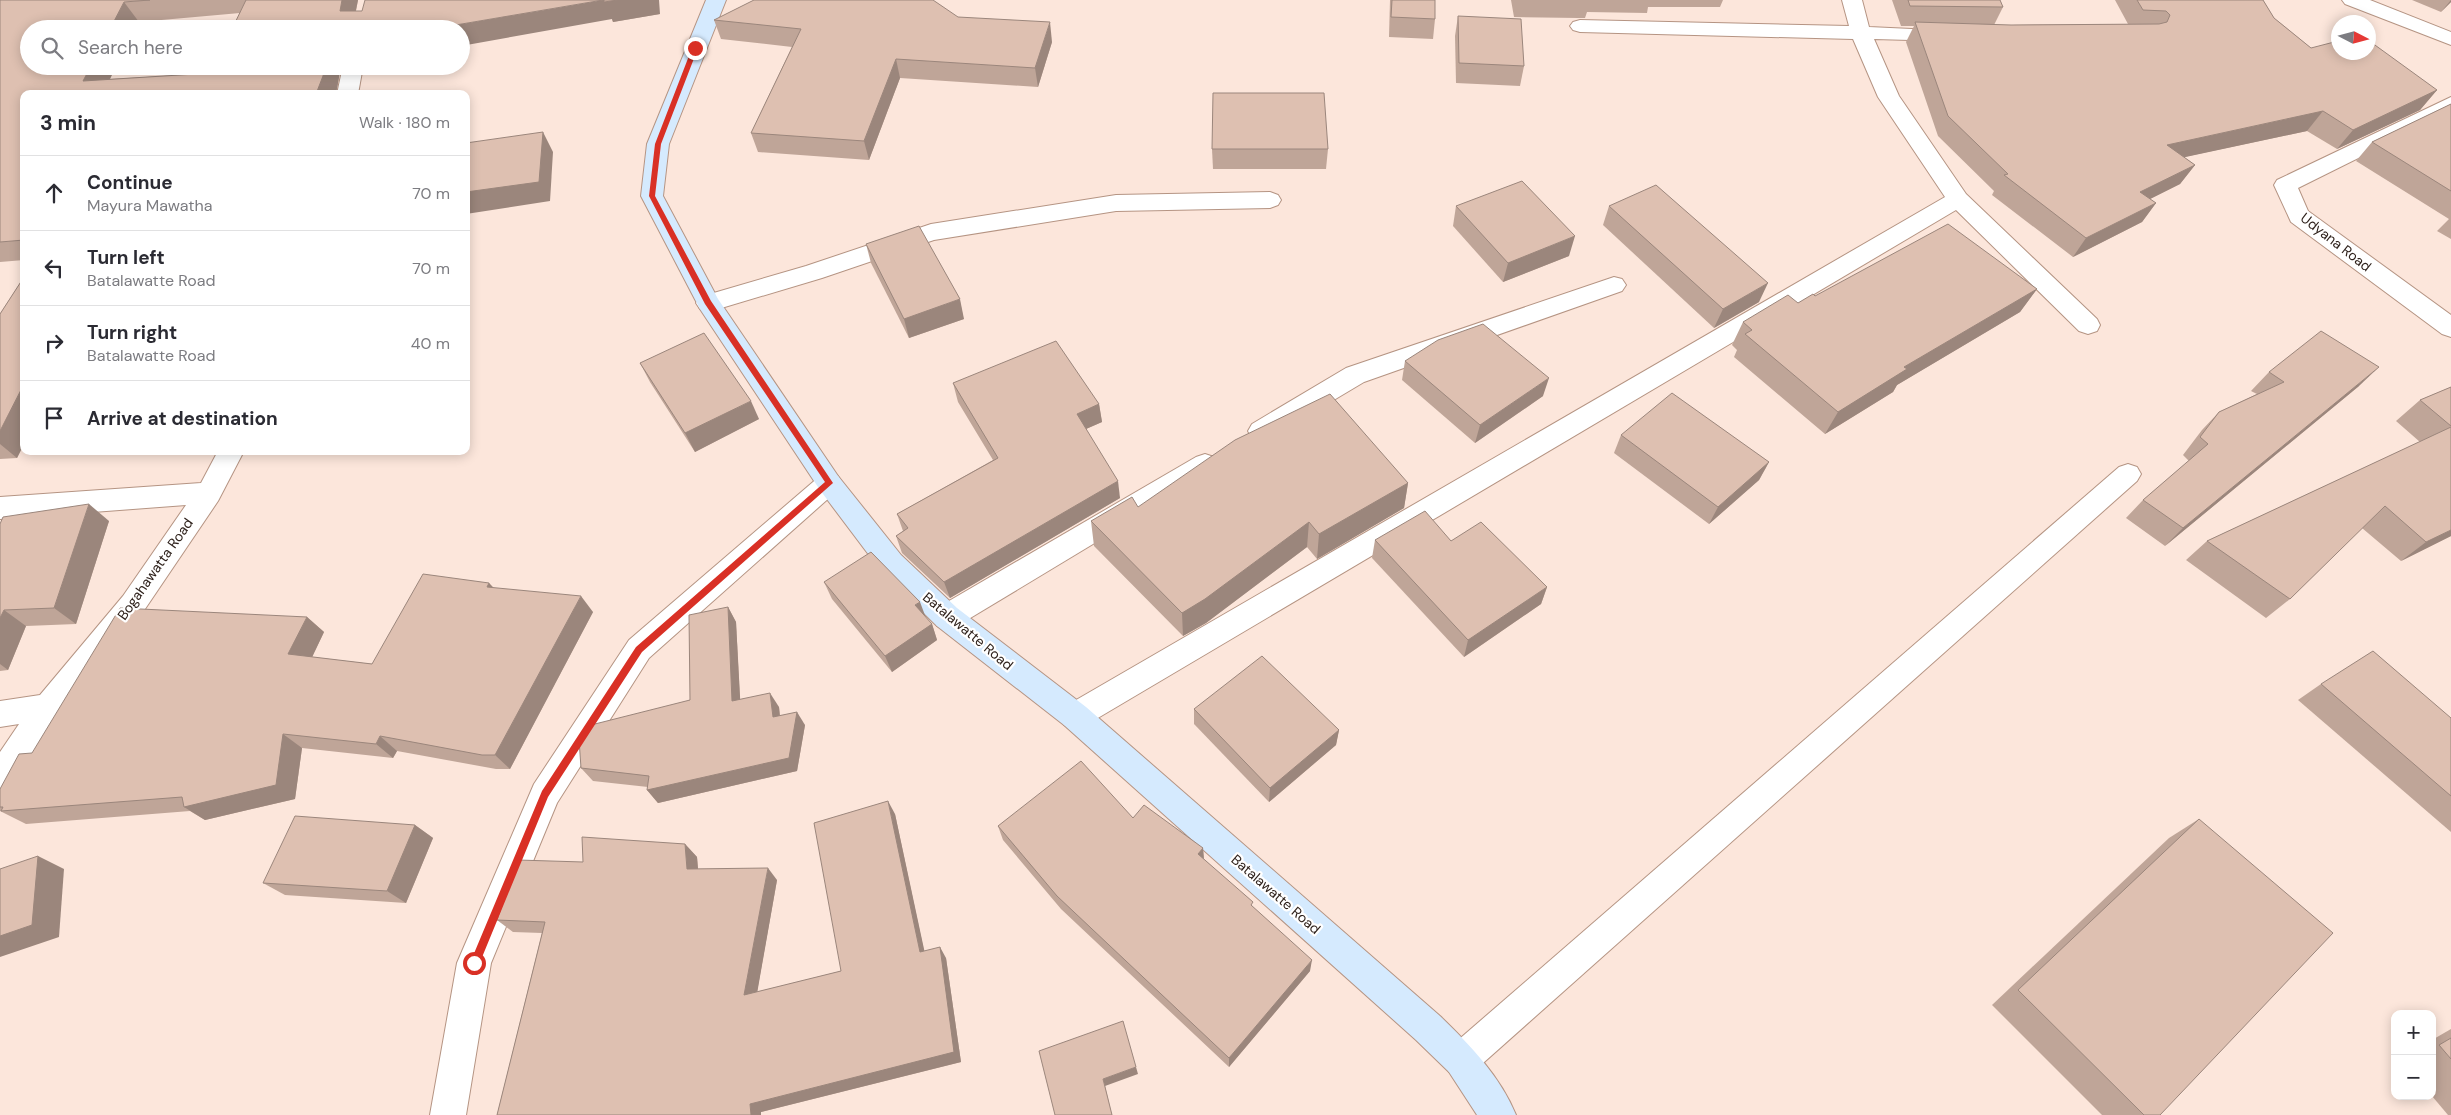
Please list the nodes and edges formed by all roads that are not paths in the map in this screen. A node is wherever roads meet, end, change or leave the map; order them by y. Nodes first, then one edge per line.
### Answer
1 (716, 0) edge
2 (1852, 0) edge
3 (2352, 0) edge
4 (1580, 26) dead end
5 (1861, 33) junction
6 (1967, 36) edge
7 (2451, 40) edge
8 (351, 75) edge
9 (348, 90) edge
10 (2451, 104) edge
11 (1270, 200) dead end
12 (1958, 200) junction
13 (1614, 285) dead end
14 (708, 303) junction
15 (2445, 316) edge
16 (2088, 325) dead end
17 (230, 455) edge
18 (2128, 474) dead end
19 (830, 483) junction
20 (209, 492) junction
21 (0, 508) edge
22 (947, 617) junction
23 (48, 707) junction
24 (0, 714) edge
25 (1075, 716) junction
26 (0, 778) edge
27 (1461, 1060) junction
28 (448, 1115) edge
29 (1498, 1115) edge

1 - 14 street, Batalawatte Road
2 - 5 street
3 - 7 street
4 - 5 street
5 - 6 street
5 - 12 street
8 - 9 street
10 - 15 street, Udyana Road
11 - 14 street
12 - 16 street
12 - 25 street
13 - 22 street
14 - 19 street, Batalawatte Road
17 - 20 street, Bogahawatta Road
18 - 27 street
19 - 22 street, Batalawatte Road
19 - 28 street
20 - 21 street
20 - 23 street, Bogahawatta Road
22 - 25 street, Batalawatte Road
23 - 24 street
23 - 26 street, Bogahawatta Road
25 - 27 street, Batalawatte Road
27 - 29 street, Batalawatte Road

